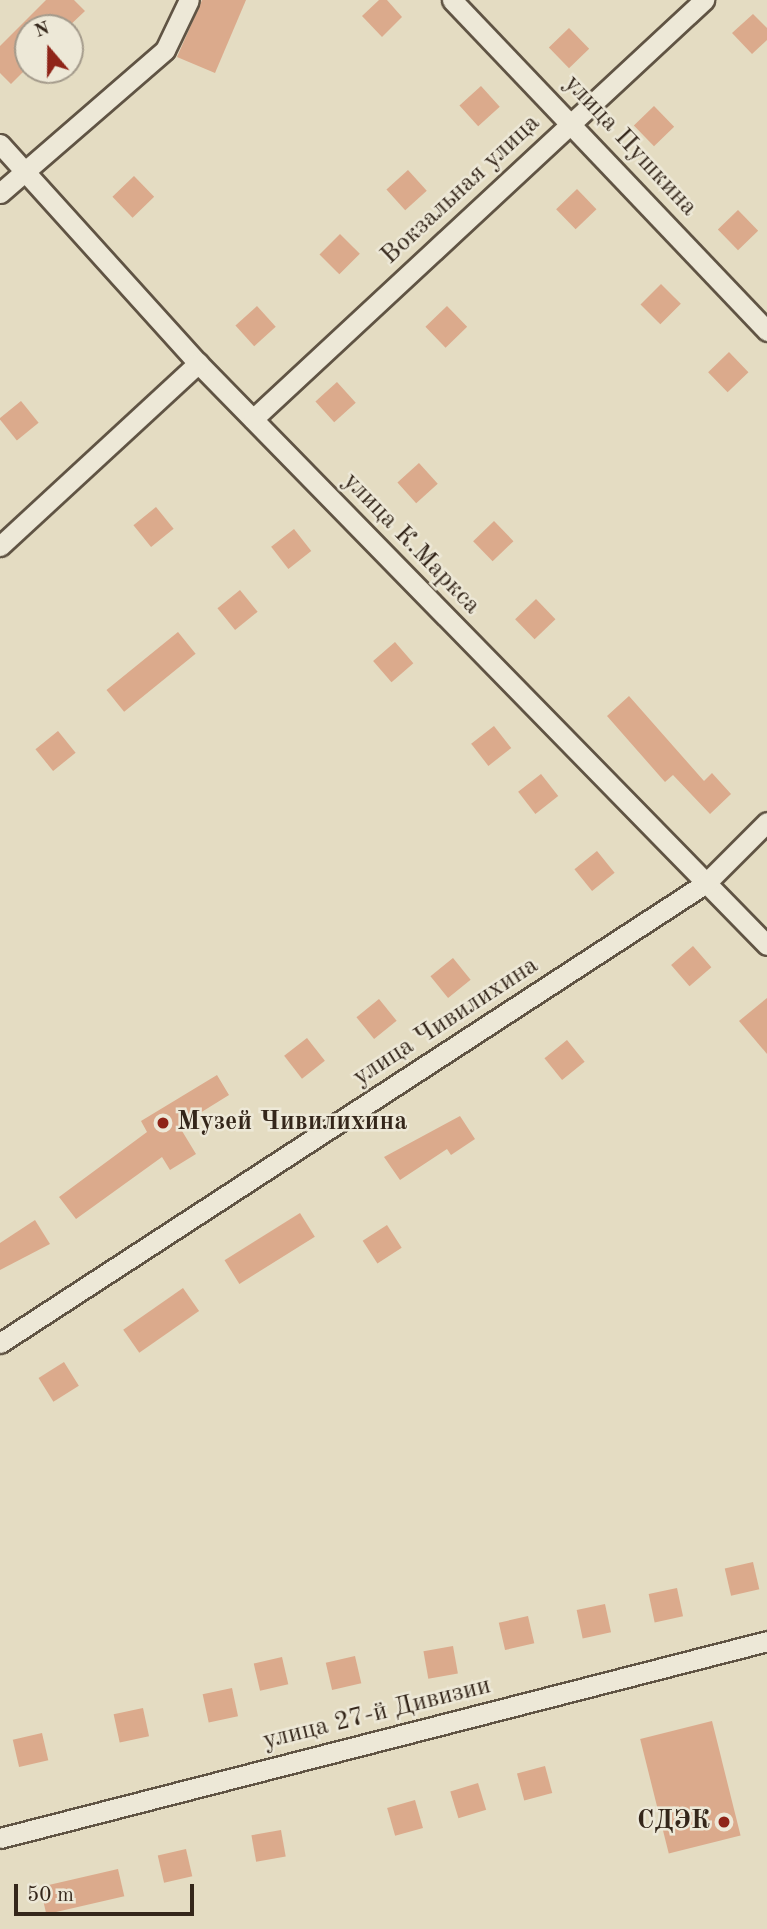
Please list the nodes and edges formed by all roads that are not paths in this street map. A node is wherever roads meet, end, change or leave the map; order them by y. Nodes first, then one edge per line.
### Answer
1 (189, 0) edge
2 (452, 0) edge
3 (704, 0) edge
4 (573, 122) junction
5 (0, 144) edge
6 (24, 173) junction
7 (0, 193) edge
8 (767, 331) edge
9 (198, 363) junction
10 (253, 419) junction
11 (0, 547) edge
12 (767, 822) edge
13 (706, 883) junction
14 (767, 945) edge
15 (0, 1343) edge
16 (767, 1641) edge
17 (0, 1838) edge

1 - 6 street
2 - 4 street, улица Пушкина
3 - 4 street, Вокзальная улица
4 - 8 street, улица Пушкина
4 - 10 street, Вокзальная улица
5 - 6 street, улица К.Маркса
6 - 7 street
6 - 9 street, улица К.Маркса
9 - 10 street, улица К.Маркса
9 - 11 street
10 - 13 street, улица К.Маркса
12 - 13 street, улица Чивилихина
13 - 14 street, улица К.Маркса
13 - 15 street, улица Чивилихина
16 - 17 street, улица 27-й Дивизии

